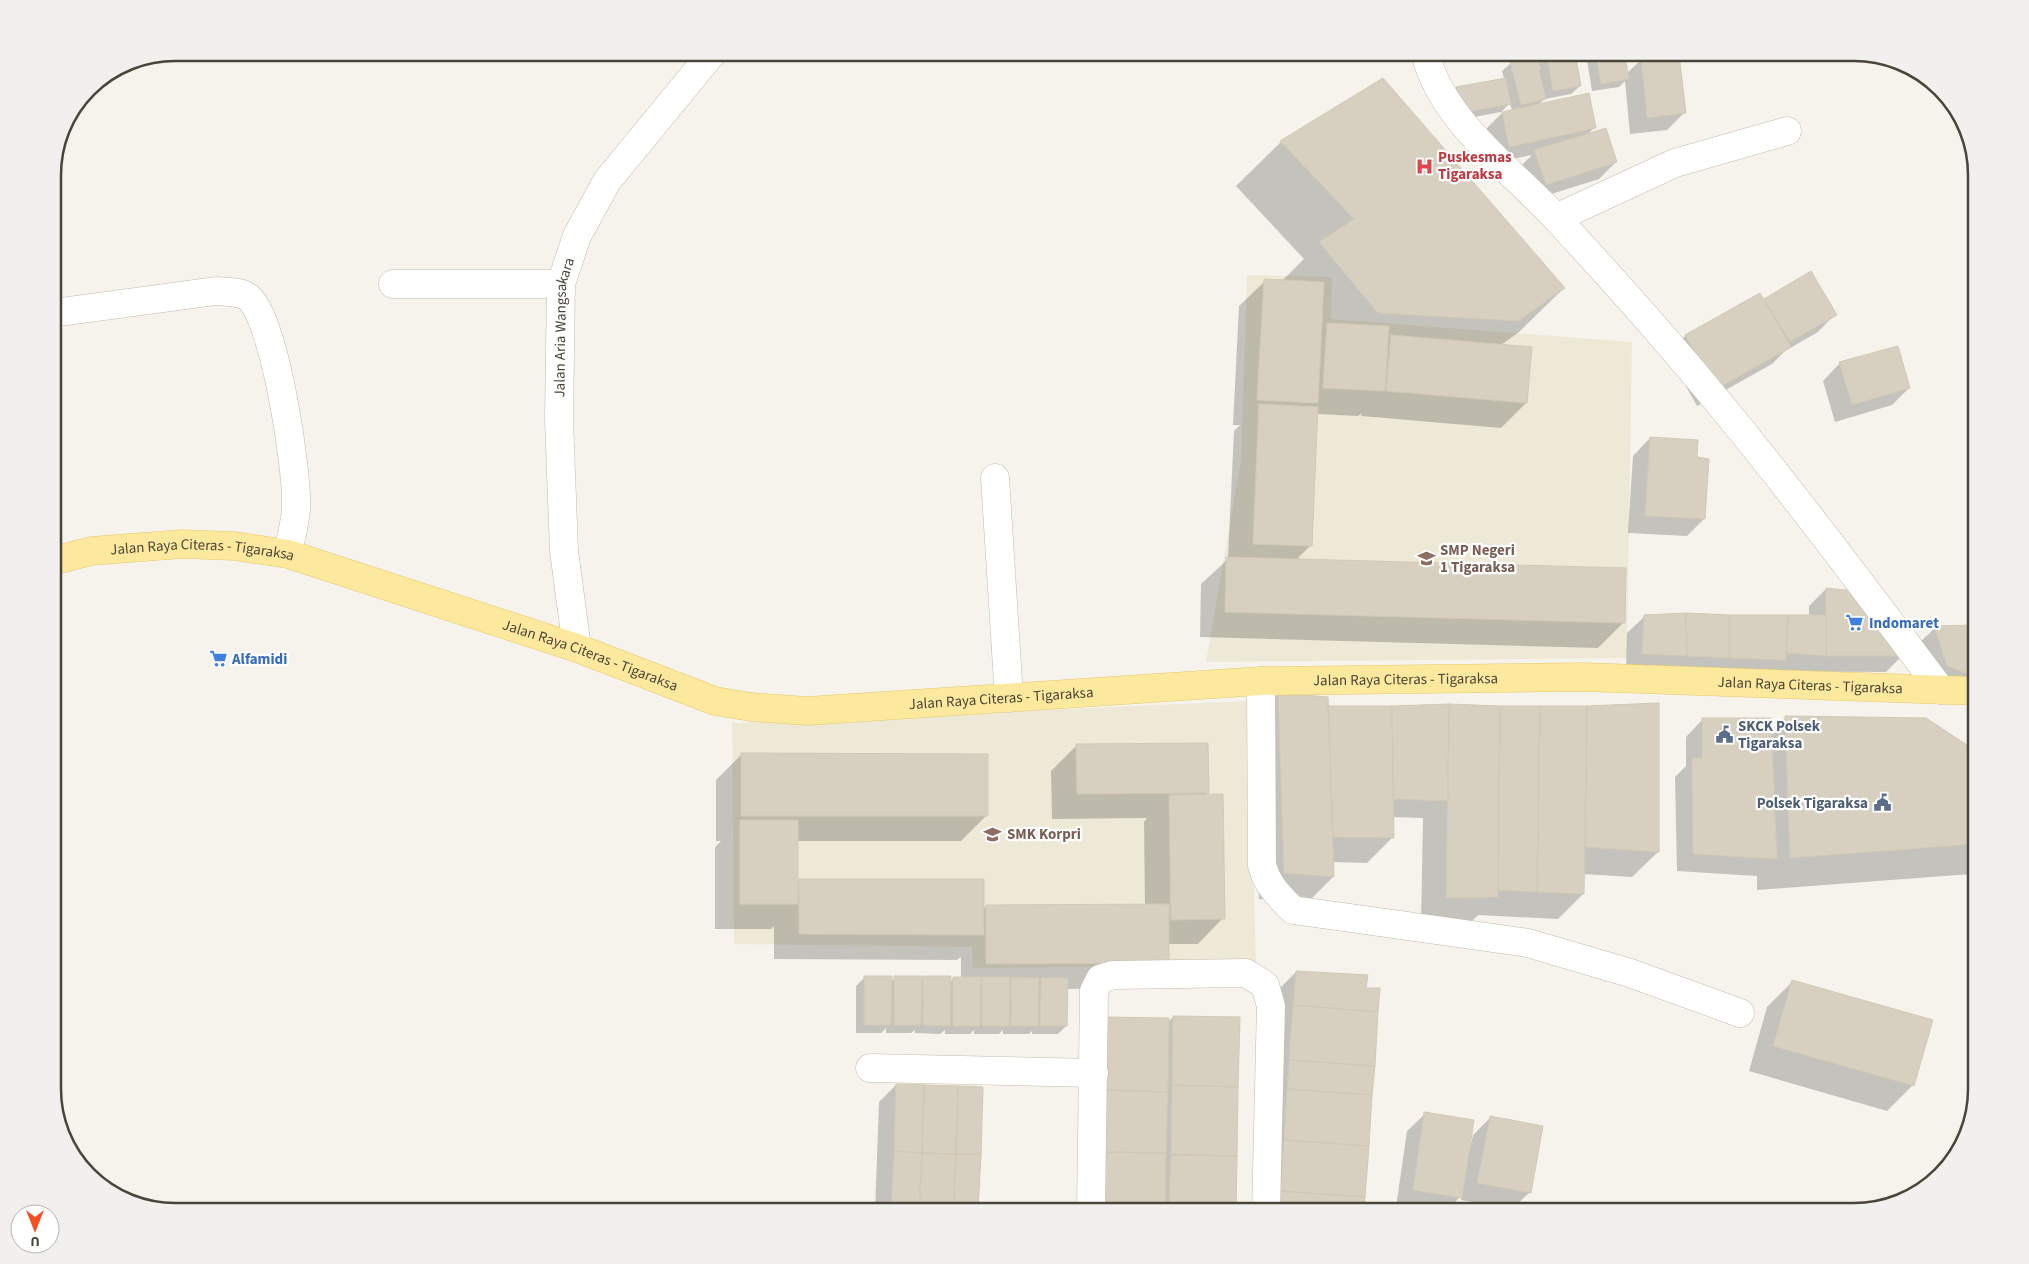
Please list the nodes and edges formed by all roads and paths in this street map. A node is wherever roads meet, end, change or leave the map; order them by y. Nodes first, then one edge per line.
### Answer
1 (706, 61) edge
2 (1427, 61) edge
3 (1787, 131) dead end
4 (1556, 218) junction
5 (393, 284) dead end
6 (561, 284) junction
7 (61, 312) edge
8 (995, 478) dead end
9 (288, 554) junction
10 (61, 559) edge
11 (577, 648) junction
12 (1261, 681) junction
13 (1941, 690) junction
14 (1968, 691) edge
15 (1009, 698) junction
16 (1740, 1013) dead end
17 (870, 1068) dead end
18 (1094, 1073) junction
19 (1091, 1203) edge
20 (1266, 1203) edge

1 - 6 street, Jalan Aria Wangsakara
2 - 4 street
3 - 4 street
4 - 13 street
5 - 6 street
6 - 11 street, Jalan Aria Wangsakara
7 - 9 street
8 - 15 street
9 - 10 main road, Jalan Raya Citeras - Tigaraksa
9 - 11 main road, Jalan Raya Citeras - Tigaraksa
11 - 15 main road, Jalan Raya Citeras - Tigaraksa
12 - 13 main road, Jalan Raya Citeras - Tigaraksa
12 - 15 main road, Jalan Raya Citeras - Tigaraksa
12 - 16 street
13 - 14 main road, Jalan Raya Citeras - Tigaraksa
17 - 18 street
18 - 19 street
18 - 20 street

